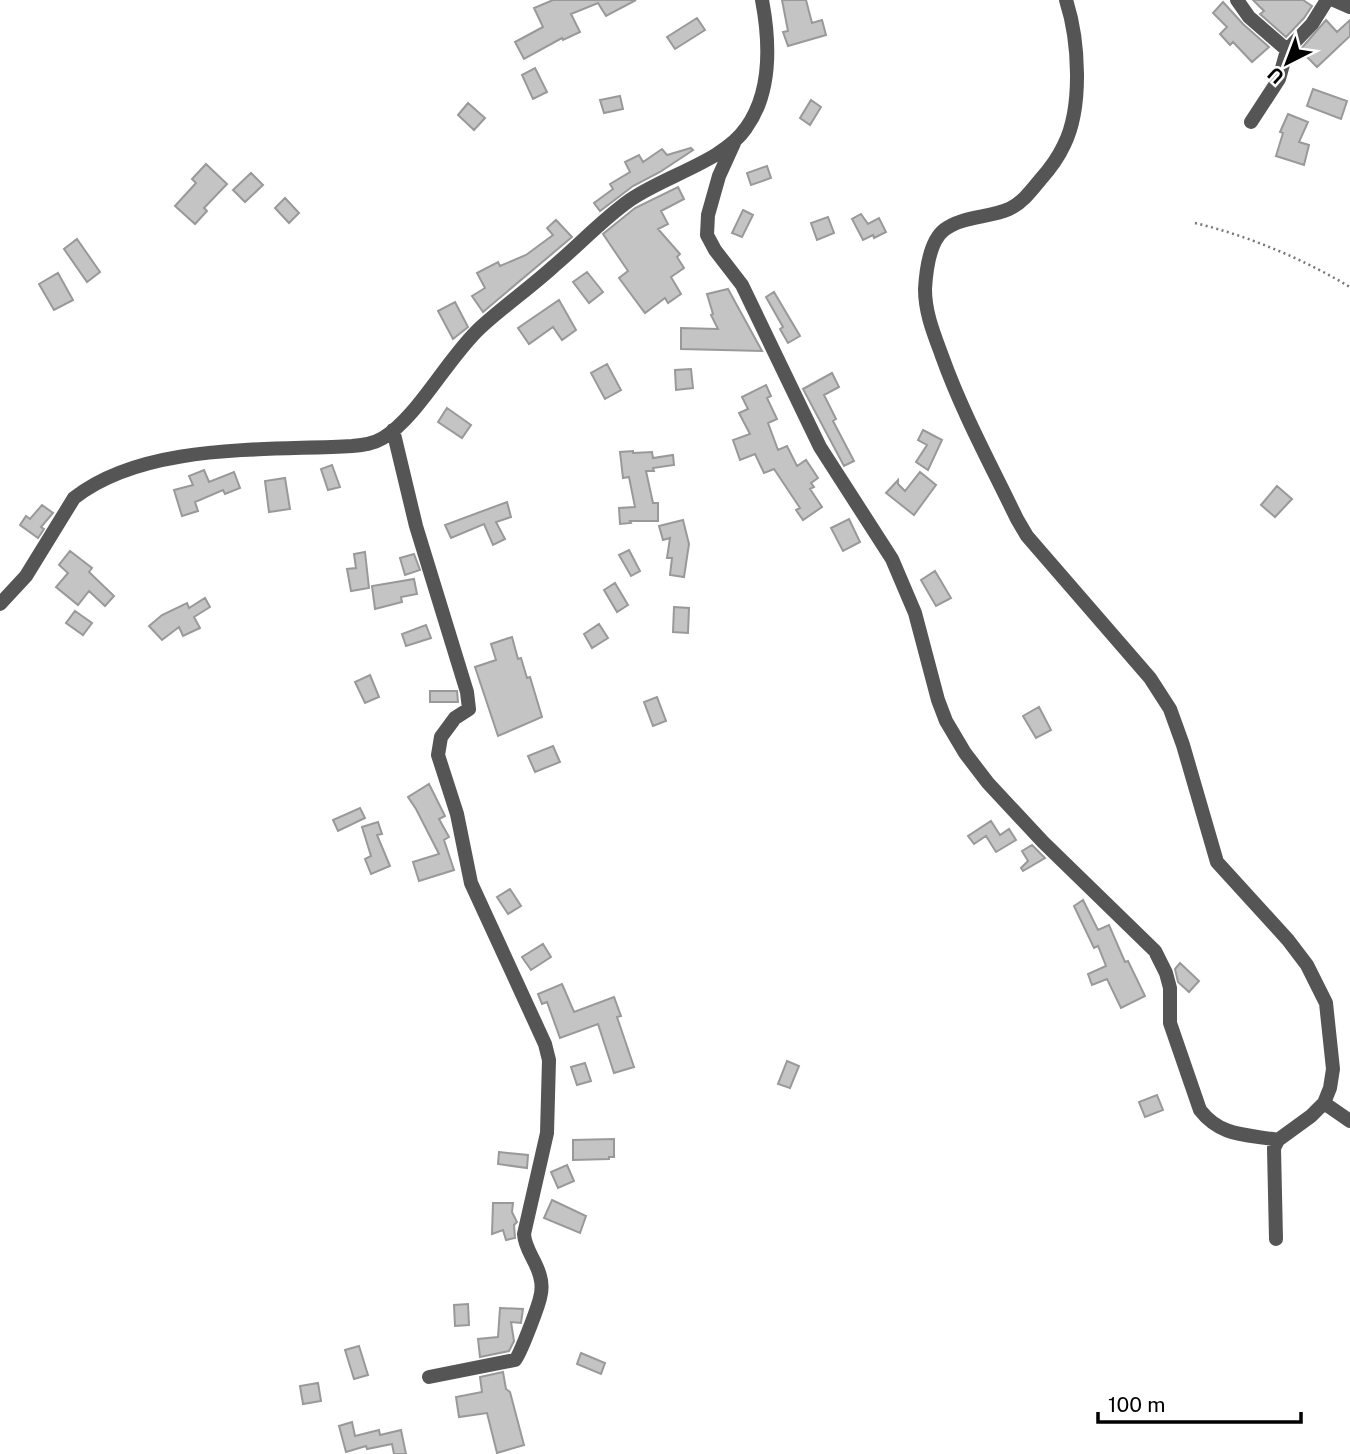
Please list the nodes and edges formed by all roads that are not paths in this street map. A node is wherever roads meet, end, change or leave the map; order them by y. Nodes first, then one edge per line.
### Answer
1 (762, 0) edge
2 (1066, 0) edge
3 (1237, 0) edge
4 (1327, 0) edge
5 (1334, 0) edge
6 (1350, 7) edge
7 (1287, 50) junction
8 (1251, 122) dead end
9 (734, 143) junction
10 (393, 430) junction
11 (0, 604) edge
12 (1324, 1103) junction
13 (1350, 1121) edge
14 (1278, 1140) junction
15 (1276, 1239) dead end
16 (429, 1377) dead end

1 - 9 street
2 - 12 street
3 - 7 street
4 - 7 street
5 - 6 street
7 - 8 street
9 - 10 street
9 - 14 street
10 - 11 street
10 - 16 street
12 - 13 street
12 - 14 street
14 - 15 street

